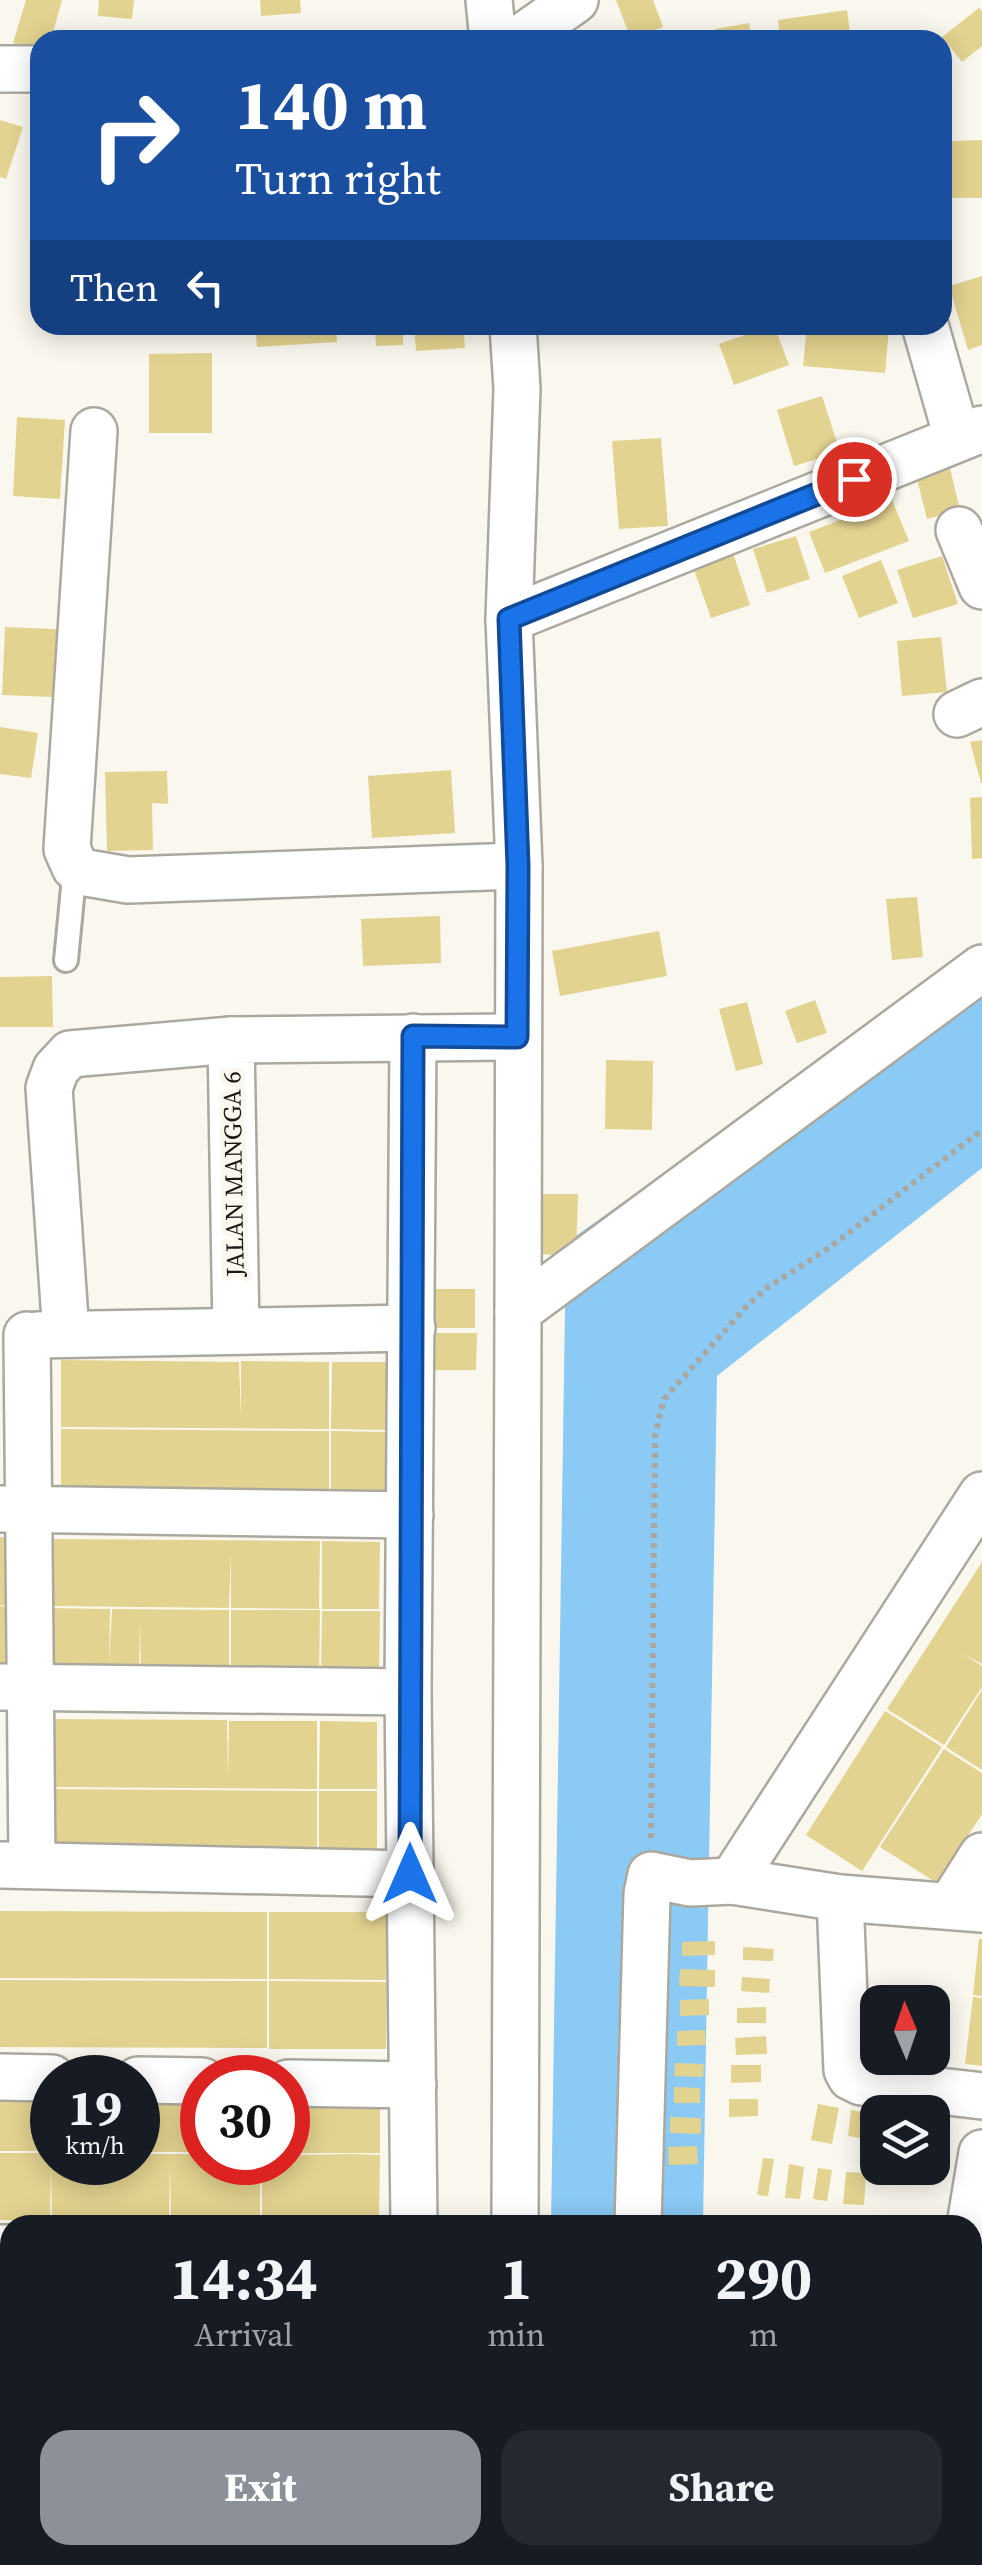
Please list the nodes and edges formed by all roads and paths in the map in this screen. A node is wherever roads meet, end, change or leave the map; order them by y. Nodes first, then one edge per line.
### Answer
1 (489, 0) edge
2 (575, 0) edge
3 (492, 30) edge
4 (532, 30) edge
5 (30, 69) edge
6 (0, 70) edge
7 (514, 335) edge
8 (929, 335) edge
9 (94, 432) dead end
10 (970, 433) edge
11 (959, 530) dead end
12 (982, 586) edge
13 (509, 619) junction
14 (74, 866) junction
15 (518, 866) junction
16 (66, 960) dead end
17 (982, 968) edge
18 (394, 1037) junction
19 (517, 1037) junction
20 (231, 1040) junction
21 (982, 1130) edge
22 (518, 1311) junction
23 (412, 1328) junction
24 (236, 1331) junction
25 (31, 1335) edge
26 (982, 1495) edge
27 (14, 1510) edge
28 (410, 1515) junction
29 (14, 1688) edge
30 (408, 1692) junction
31 (982, 1856) edge
32 (16, 1864) edge
33 (410, 1874) junction
34 (650, 1875) junction
35 (732, 1881) junction
36 (840, 1898) junction
37 (967, 1907) edge
38 (0, 2077) edge
39 (30, 2078) edge
40 (310, 2083) edge
41 (413, 2085) junction
42 (982, 2096) edge
43 (982, 2153) edge
44 (414, 2215) edge
45 (516, 2215) edge
46 (638, 2215) edge
47 (972, 2215) edge

1 - 3 street
2 - 4 street
5 - 6 street
7 - 13 street
8 - 10 street
9 - 14 street
10 - 13 street
11 - 12 street
13 - 15 street
14 - 15 street
14 - 16 lane
15 - 19 street
17 - 22 street
18 - 19 street, JALAN MANGGA 6
18 - 20 street, JALAN MANGGA 6
18 - 23 street
19 - 22 street
20 - 24 street, JALAN MANGGA 6
20 - 25 street
21 - 34 path
22 - 45 street
23 - 24 street
23 - 28 street
24 - 25 street
25 - 27 street
26 - 35 street
27 - 28 street
27 - 29 street
28 - 30 street
29 - 30 street
29 - 32 street
30 - 33 street
31 - 37 street
32 - 33 street
33 - 41 street
34 - 35 street
34 - 46 street
35 - 36 street
36 - 37 street
36 - 42 street
38 - 39 street
40 - 41 street
41 - 44 street
43 - 47 street

